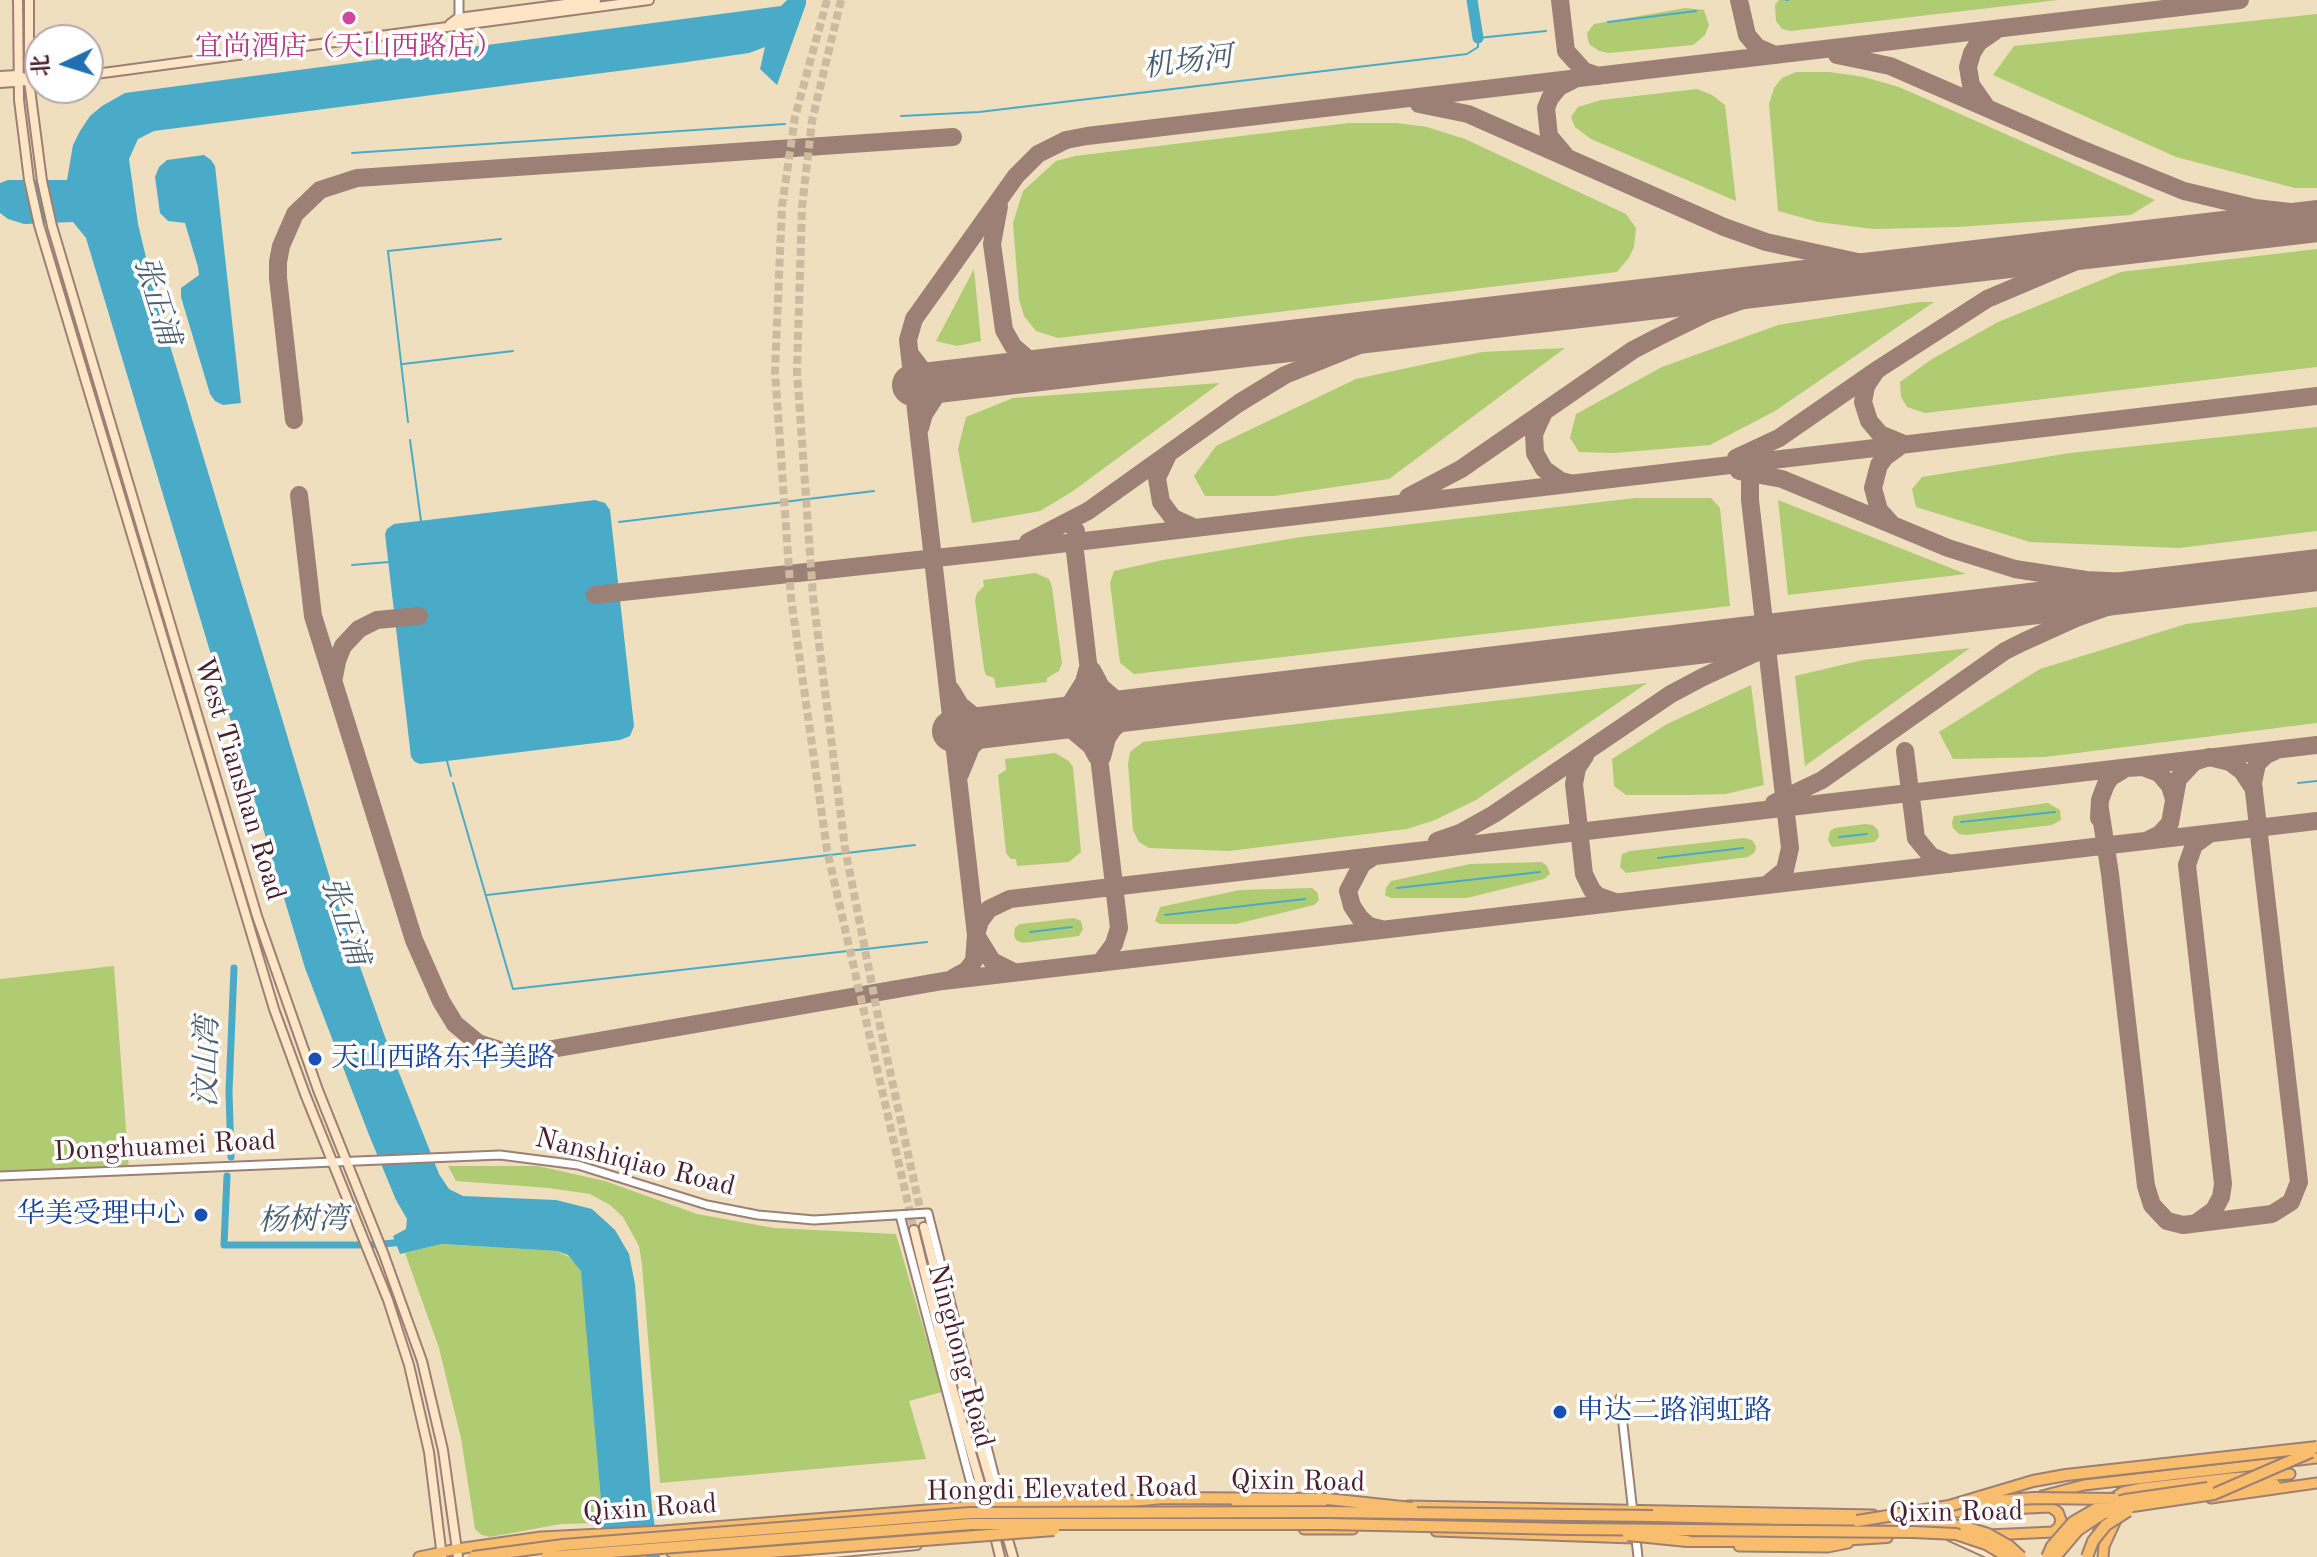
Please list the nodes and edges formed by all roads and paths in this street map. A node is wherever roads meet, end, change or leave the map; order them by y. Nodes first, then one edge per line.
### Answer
1 (18, 0) edge
2 (29, 0) edge
3 (459, 0) edge
4 (596, 0) edge
5 (649, 0) edge
6 (459, 21) junction
7 (29, 24) edge
8 (104, 73) edge
9 (0, 76) edge
10 (17, 78) junction
11 (24, 80) edge
12 (0, 83) edge
13 (32, 104) edge
14 (151, 562) junction
15 (139, 565) junction
16 (332, 1161) junction
17 (346, 1161) junction
18 (0, 1176) edge
19 (928, 1213) joint
20 (900, 1215) junction
21 (924, 1227) tunnel mouth
22 (914, 1230) tunnel mouth
23 (966, 1363) junction
24 (1620, 1398) dead end
25 (968, 1408) junction
26 (2317, 1448) edge
27 (2317, 1458) edge
28 (2317, 1483) edge
29 (2257, 1484) junction
30 (2302, 1485) junction
31 (2208, 1488) joint
32 (2125, 1500) junction
33 (1123, 1502) junction
34 (992, 1504) junction
35 (2145, 1505) junction
36 (1402, 1506) junction
37 (1949, 1506) junction
38 (1632, 1509) junction
39 (1988, 1510) junction
40 (1449, 1514) junction
41 (1857, 1521) junction
42 (1112, 1524) junction
43 (1004, 1525) junction
44 (992, 1526) junction
45 (1570, 1529) junction
46 (1404, 1530) junction
47 (1950, 1536) junction
48 (1887, 1537) junction
49 (996, 1538) junction
50 (1635, 1538) junction
51 (668, 1552) junction
52 (458, 1553) edge
53 (442, 1554) edge
54 (717, 1556) edge
55 (419, 1557) edge
56 (473, 1557) edge
57 (546, 1557) edge
58 (615, 1557) edge
59 (689, 1557) edge
60 (790, 1557) edge
61 (1000, 1557) edge
62 (1013, 1557) edge
63 (1638, 1557) edge
64 (1996, 1557) edge
65 (2008, 1557) edge
66 (2021, 1557) edge
67 (2047, 1557) edge
68 (2055, 1557) edge
69 (2087, 1557) edge
70 (2101, 1557) edge

1 - 10 main road, West Tianshan Road
2 - 7 main road, West Tianshan Road
3 - 6 street
4 - 6 main road
5 - 6 main road
6 - 8 main road
9 - 10 main road
10 - 11 main road
10 - 12 main road
10 - 15 main road, West Tianshan Road
13 - 14 main road, West Tianshan Road, bridge
14 - 15 main road
14 - 17 main road, West Tianshan Road
15 - 16 main road, West Tianshan Road
16 - 17 street, Nanshiqiao Road
16 - 18 street, Donghuamei Road
16 - 53 main road, West Tianshan Road
17 - 20 street, Nanshiqiao Road
17 - 52 main road, West Tianshan Road
19 - 20 street, Nanshiqiao Road
19 - 23 street, Ninghong Road
20 - 34 street, Ninghong Road
21 - 25 main road, Ninghong Road
22 - 34 main road, Ninghong Road
23 - 25 main road
23 - 34 street, Ninghong Road
24 - 38 street
25 - 34 main road, Ninghong Road
26 - 35 highway, bridge
26 - 37 highway, bridge
27 - 39 main road, Qixin Road
28 - 30 main road
29 - 30 main road
29 - 31 main road
29 - 70 main road
30 - 70 main road
31 - 32 highway, bridge
32 - 37 highway, bridge
32 - 67 highway, bridge
33 - 34 main road, Qixin Road
33 - 36 main road, Qixin Road
33 - 40 highway, bridge
34 - 43 main road, Ninghong Road
34 - 44 main road, Ninghong Road
34 - 52 main road, Qixin Road
35 - 68 highway, bridge
35 - 69 highway, bridge
36 - 38 main road, Qixin Road
36 - 46 street
37 - 41 highway, bridge
38 - 39 main road, Qixin Road
38 - 50 street
39 - 47 main road, Qixin Road
40 - 41 highway, Hongdi Elevated Road, bridge
40 - 56 highway, Hongdi Elevated Road, bridge
41 - 66 highway, bridge
42 - 45 highway, Hongdi Elevated Road, bridge
42 - 54 highway, bridge
42 - 57 highway, Hongdi Elevated Road, bridge
43 - 44 main road, Qixin Road
43 - 46 main road, Qixin Road
43 - 62 main road, Ninghong Road
44 - 49 main road, Ninghong Road
44 - 51 main road, Qixin Road
45 - 48 highway, bridge
45 - 65 highway, bridge
46 - 50 main road, Qixin Road
47 - 48 main road, Qixin Road
47 - 64 main road
48 - 50 main road, Qixin Road
49 - 60 main road
49 - 61 main road, Ninghong Road
50 - 63 street
51 - 54 highway
51 - 58 main road, Qixin Road, bridge
51 - 59 main road
52 - 53 main road, Qixin Road
53 - 55 main road, Qixin Road

